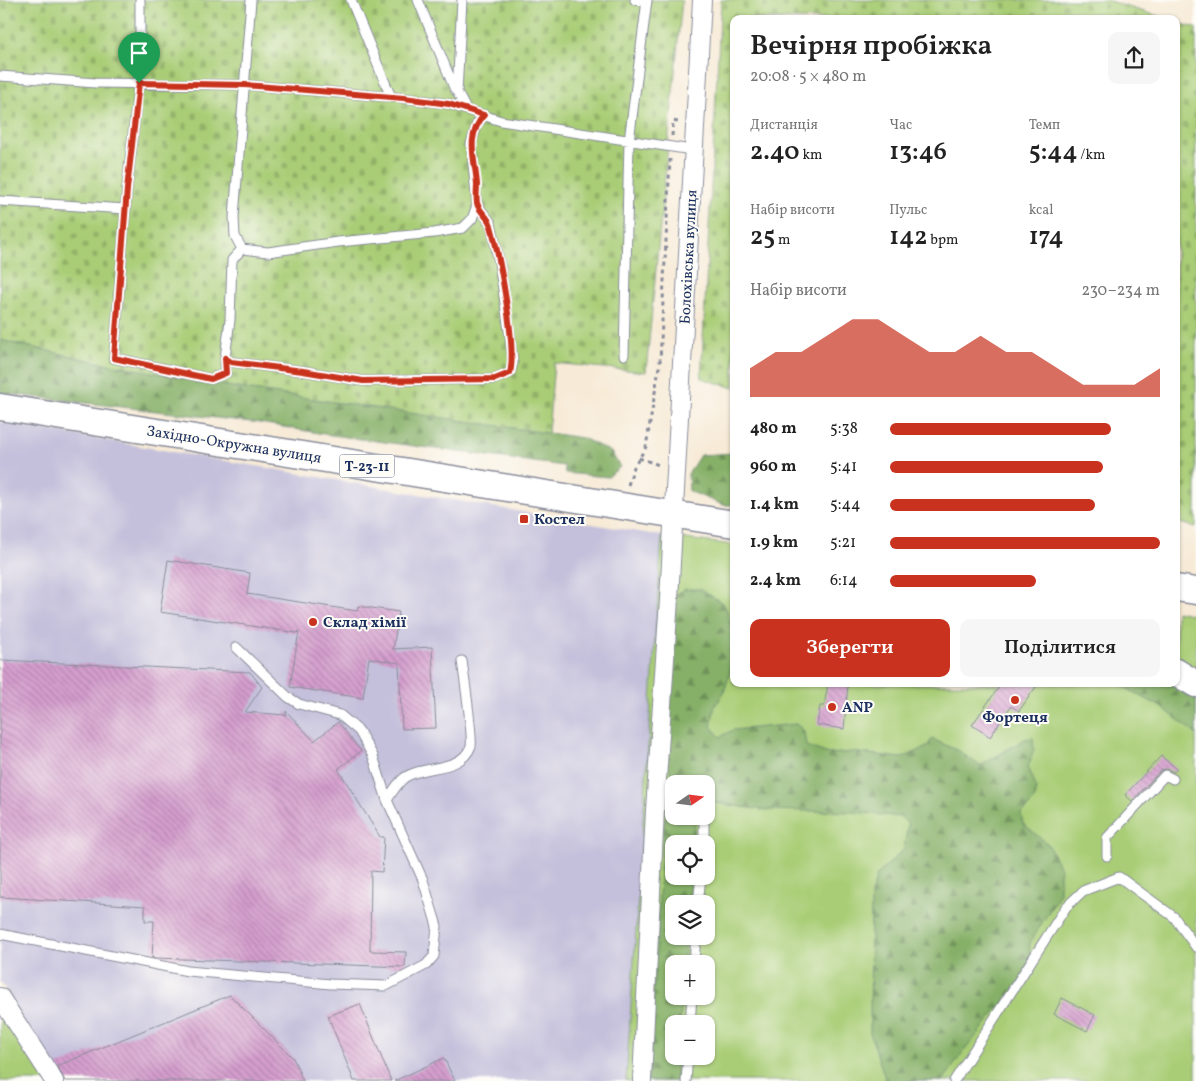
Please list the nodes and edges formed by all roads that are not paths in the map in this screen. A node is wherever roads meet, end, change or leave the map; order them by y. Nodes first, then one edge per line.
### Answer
1 (140, 0) edge
2 (251, 0) edge
3 (351, 0) edge
4 (418, 0) edge
5 (462, 0) edge
6 (635, 0) edge
7 (702, 0) edge
8 (647, 1) edge
9 (0, 76) edge
10 (139, 83) junction
11 (245, 85) junction
12 (457, 92) junction
13 (391, 97) junction
14 (466, 109) junction
15 (484, 115) junction
16 (630, 141) junction
17 (692, 150) junction
18 (0, 201) edge
19 (477, 205) junction
20 (126, 209) junction
21 (242, 249) junction
22 (624, 355) dead end
23 (225, 358) junction
24 (0, 407) edge
25 (673, 515) junction
26 (730, 523) edge
27 (236, 647) dead end
28 (462, 661) dead end
29 (1180, 674) edge
30 (1196, 684) edge
31 (658, 771) junction
32 (1173, 779) dead end
33 (665, 787) edge
34 (387, 800) junction
35 (665, 800) edge
36 (655, 810) junction
37 (1107, 856) dead end
38 (0, 934) edge
39 (1196, 947) edge
40 (0, 997) edge
41 (687, 1065) edge
42 (54, 1081) edge
43 (642, 1081) edge
44 (686, 1081) edge
45 (954, 1081) edge

1 - 10 lane
2 - 11 lane
3 - 13 lane
4 - 12 lane
5 - 12 lane
6 - 8 lane
7 - 17 street, Болохівська вулиця
8 - 16 lane
9 - 10 lane
10 - 11 lane
10 - 20 lane
11 - 13 lane
11 - 21 lane
12 - 14 lane
13 - 14 lane
14 - 15 lane
15 - 16 lane
15 - 19 lane
16 - 17 lane
16 - 22 lane
17 - 25 street, Болохівська вулиця
18 - 20 lane
19 - 21 lane
19 - 23 lane
20 - 23 lane
21 - 23 lane
24 - 25 main road, Західно-Окружна вулиця / Т-23-11
25 - 26 main road
25 - 31 street, Болохівська вулиця
27 - 34 lane
28 - 34 lane
29 - 30 main road
31 - 33 lane
31 - 36 street, Болохівська вулиця
32 - 37 lane
34 - 38 lane
35 - 36 lane
36 - 43 street, Болохівська вулиця
39 - 45 lane
40 - 42 street
41 - 44 lane

